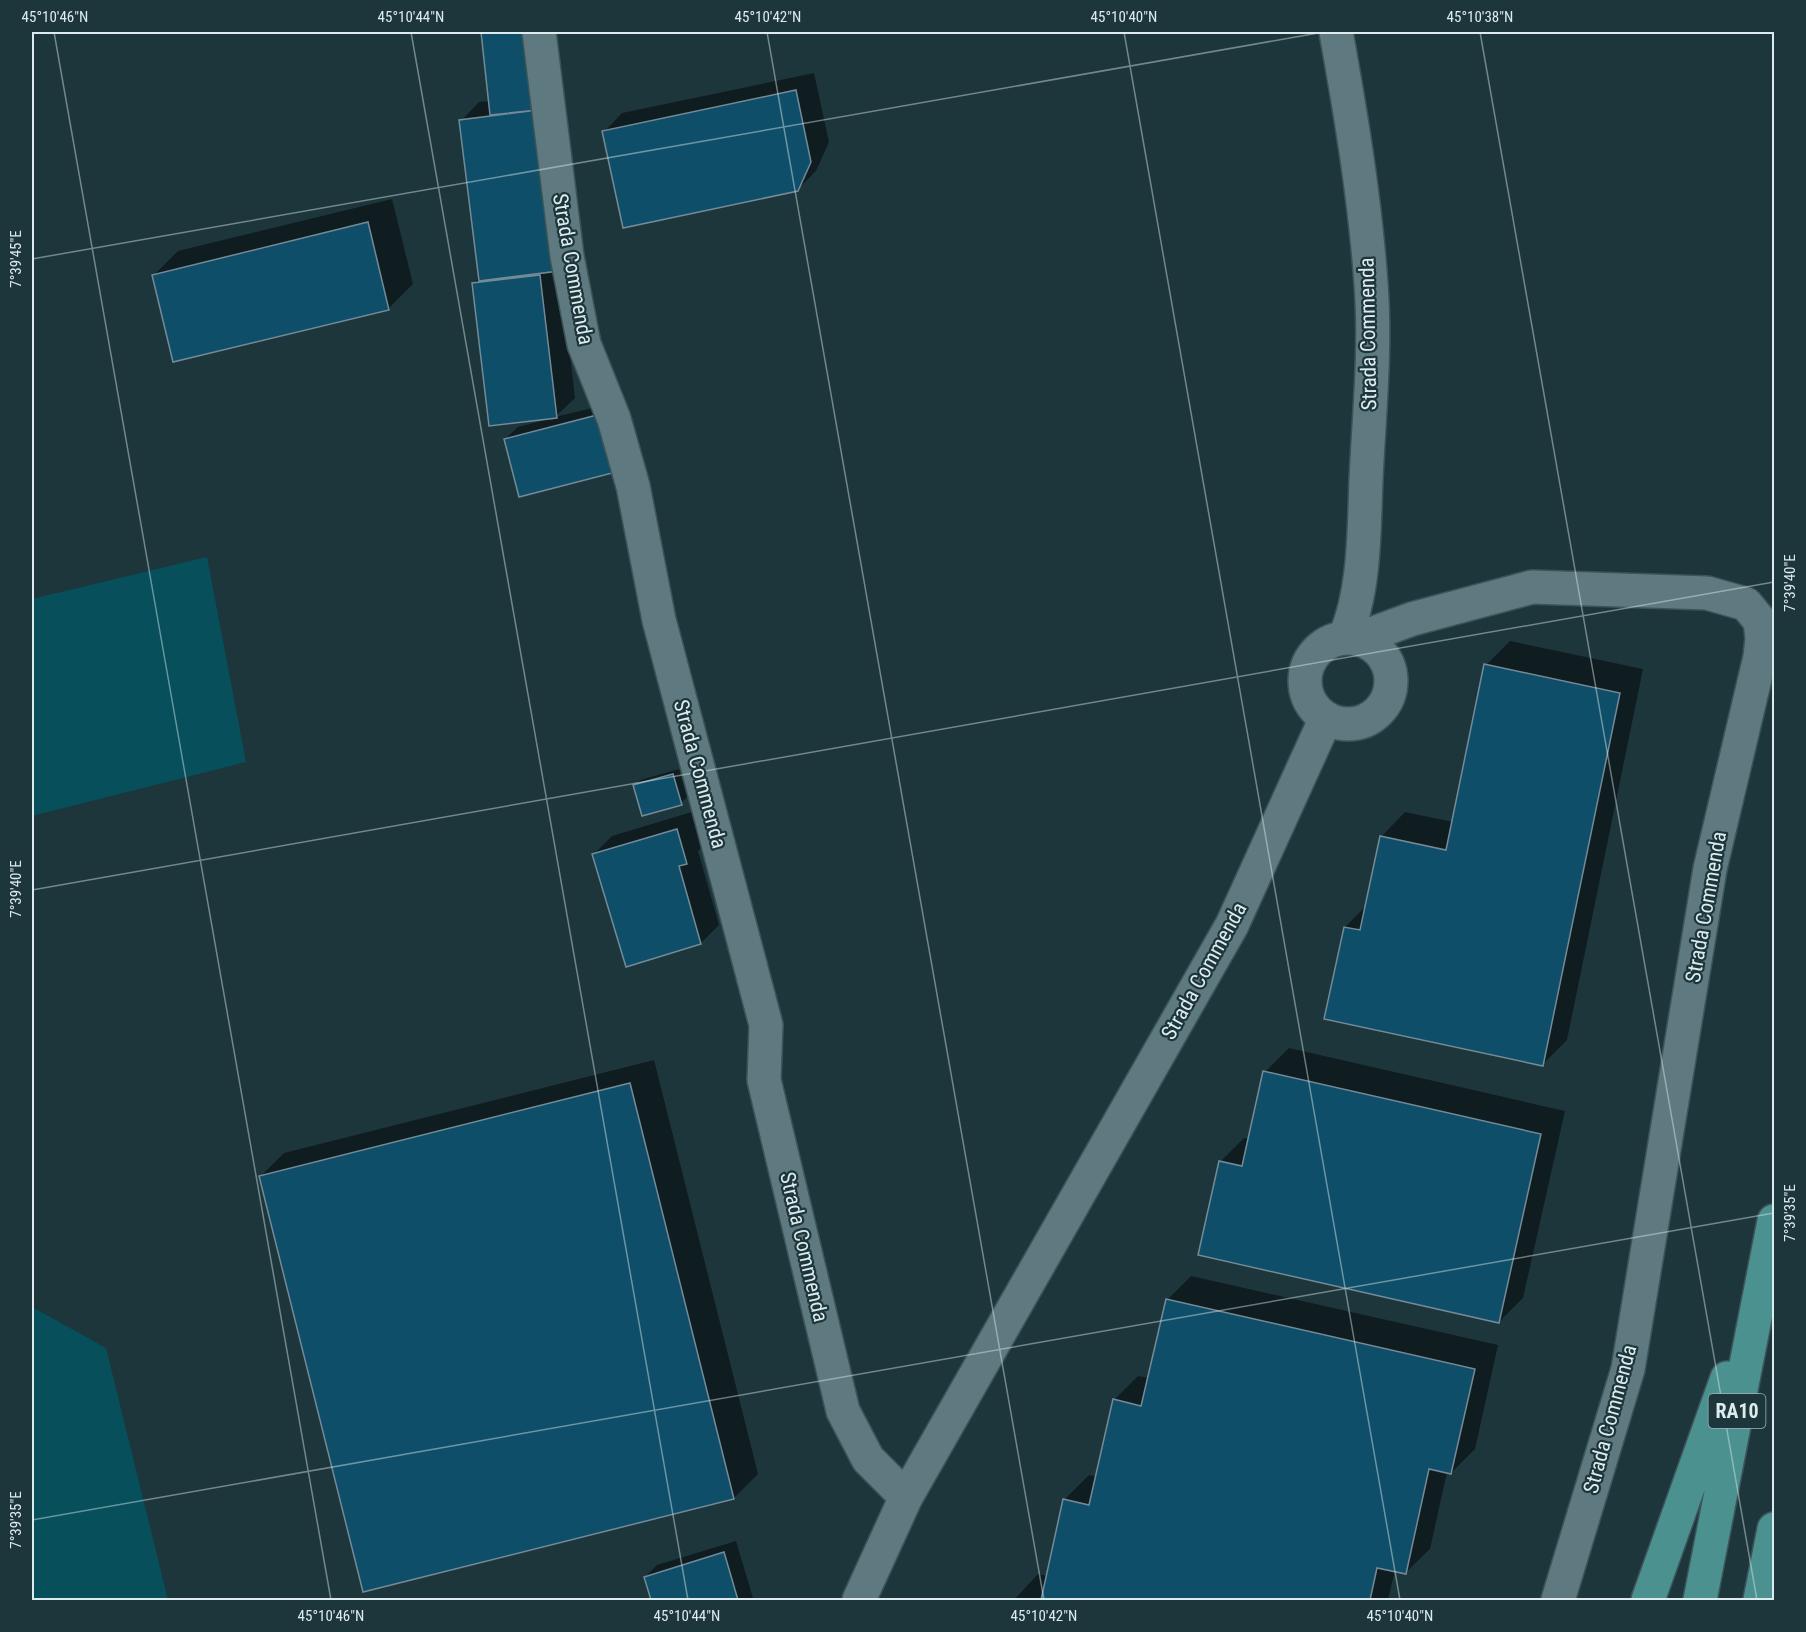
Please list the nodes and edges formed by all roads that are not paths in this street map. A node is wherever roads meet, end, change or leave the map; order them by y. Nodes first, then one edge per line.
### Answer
1 (539, 32) edge
2 (1336, 32) edge
3 (1352, 638) junction
4 (1326, 718) junction
5 (1774, 1221) edge
6 (1764, 1274) junction
7 (906, 1497) junction
8 (1773, 1540) edge
9 (859, 1600) edge
10 (1558, 1600) edge
11 (1648, 1600) edge
12 (1700, 1600) edge
13 (1762, 1600) edge

1 - 7 street, Strada Commenda
2 - 3 street, Strada Commenda
3 - 4 street
3 - 4 street
3 - 10 street, Strada Commenda
4 - 7 street, Strada Commenda
5 - 6 highway, RA10
6 - 11 highway
6 - 12 highway, RA10
7 - 9 street, Strada Commenda
8 - 13 highway

